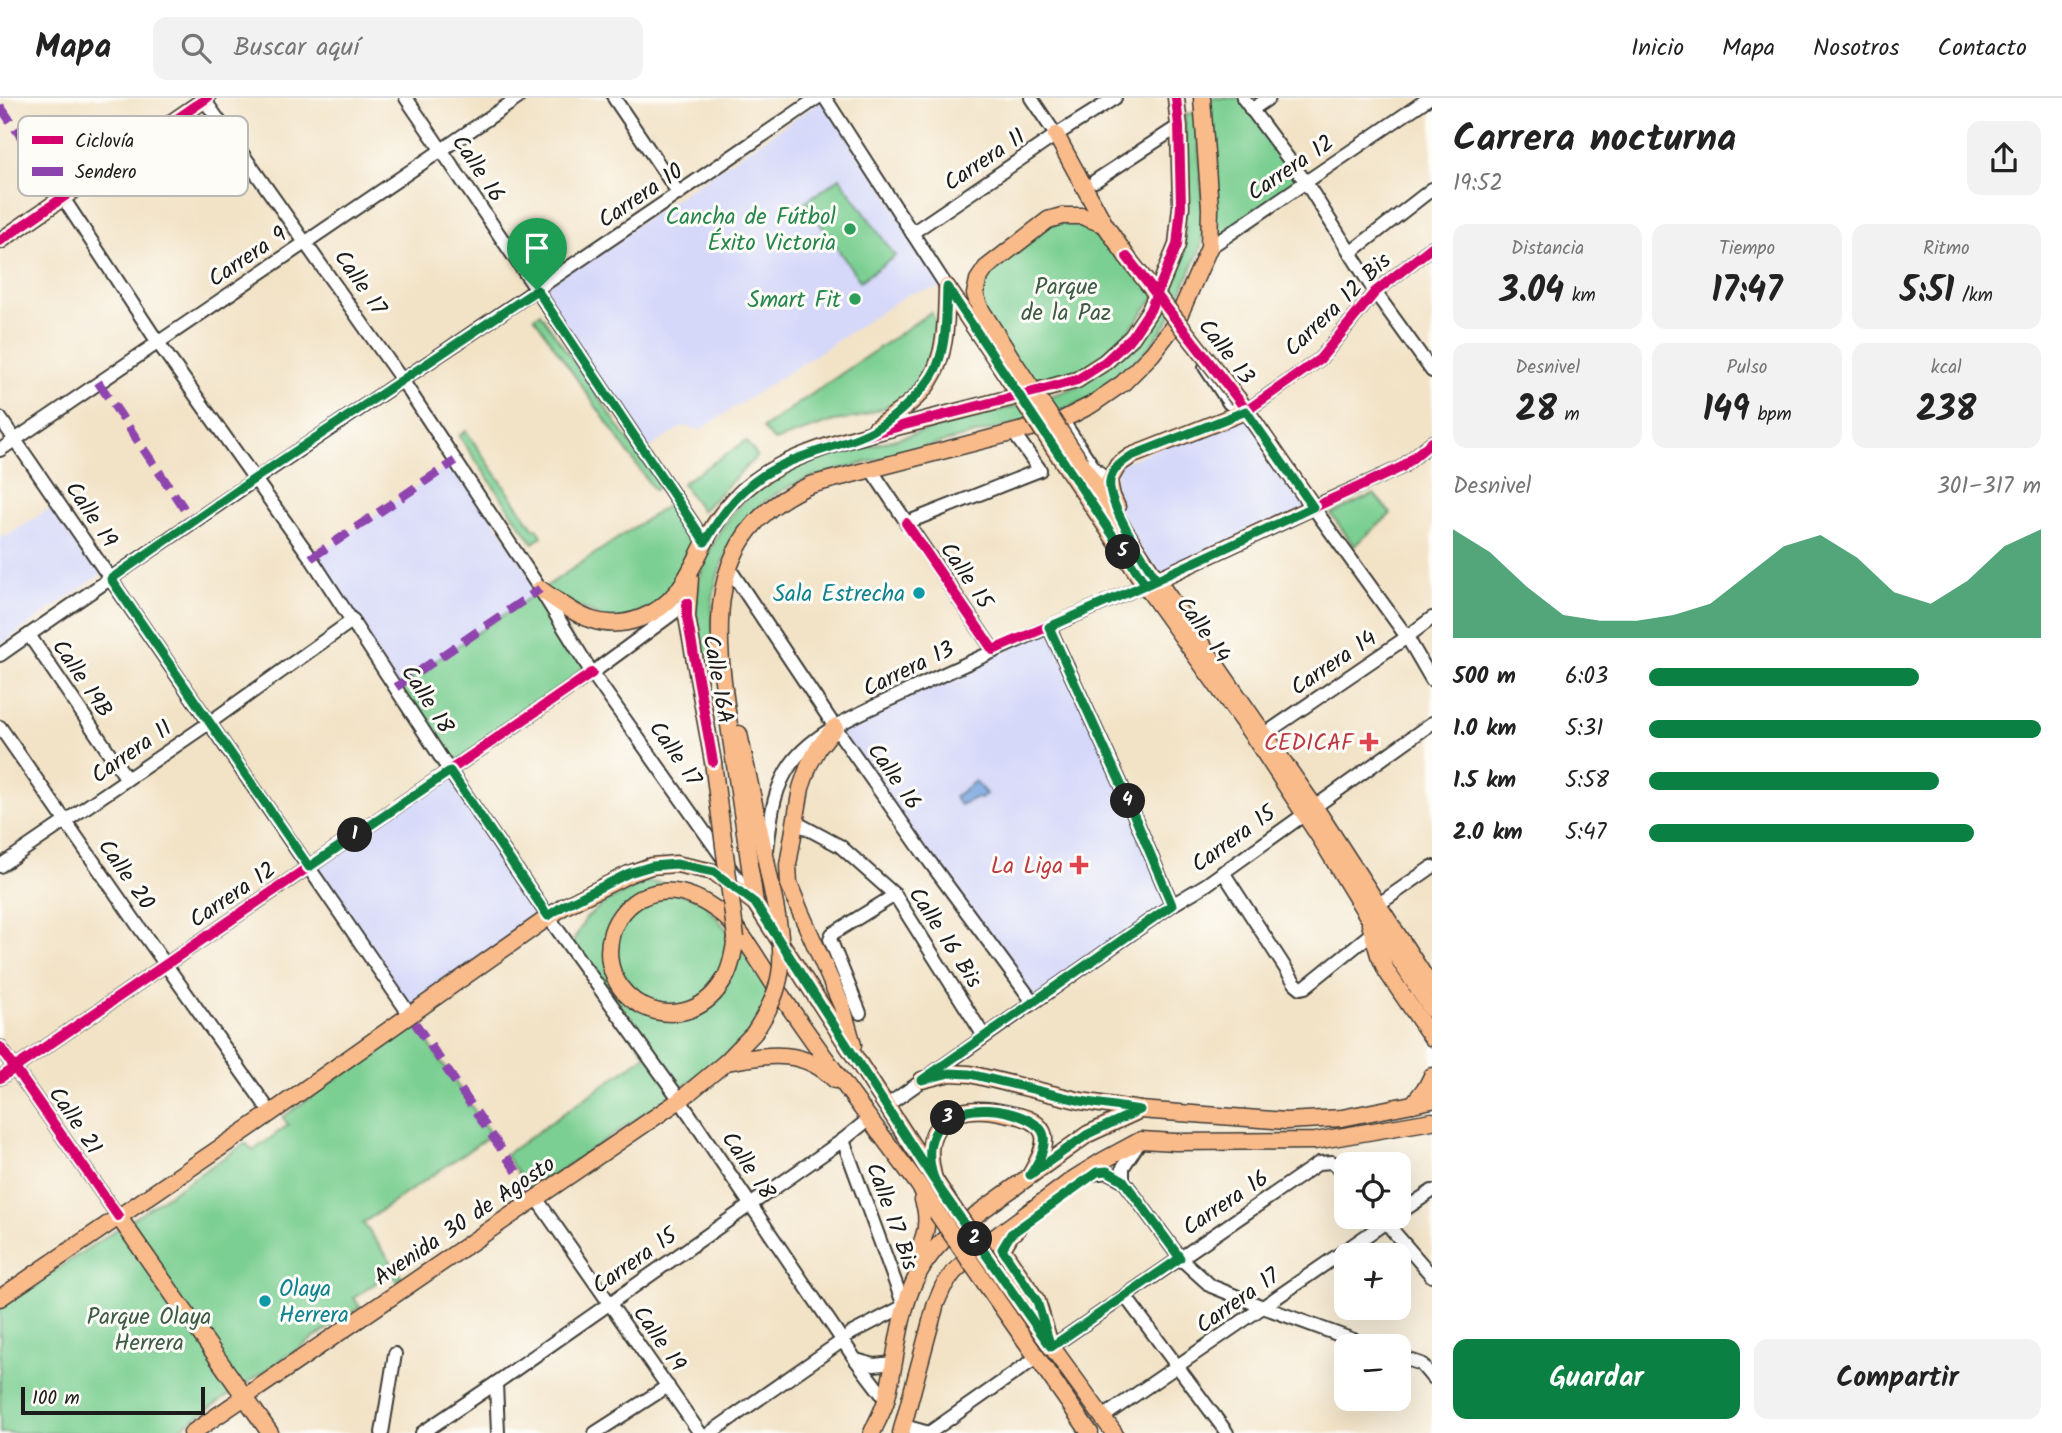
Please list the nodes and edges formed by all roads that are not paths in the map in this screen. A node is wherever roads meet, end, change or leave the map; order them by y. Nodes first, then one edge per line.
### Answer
1 (406, 98) edge
2 (518, 98) edge
3 (614, 98) edge
4 (817, 98) edge
5 (825, 98) edge
6 (1031, 98) edge
7 (1115, 98) edge
8 (1176, 98) edge
9 (1202, 98) edge
10 (1242, 98) edge
11 (1269, 98) edge
12 (1429, 98) edge
13 (205, 99) edge
14 (1251, 110) junction
15 (181, 116) edge
16 (217, 116) edge
17 (1179, 126) junction
18 (1056, 135) junction
19 (442, 150) junction
20 (248, 160) edge
21 (1095, 181) dead end
22 (1306, 181) junction
23 (1432, 189) edge
24 (680, 194) junction
25 (66, 196) edge
26 (63, 198) junction
27 (1105, 225) junction
28 (912, 233) junction
29 (0, 241) edge
30 (305, 242) junction
31 (1209, 247) junction
32 (1432, 247) edge
33 (1350, 253) junction
34 (947, 287) junction
35 (537, 290) junction
36 (1375, 292) junction
37 (1175, 324) junction
38 (157, 341) junction
39 (1007, 363) junction
40 (1432, 371) edge
41 (402, 380) junction
42 (1242, 405) junction
43 (0, 418) edge
44 (1062, 420) junction
45 (1013, 432) junction
46 (867, 435) junction
47 (15, 439) junction
48 (1432, 442) edge
49 (0, 450) edge
50 (1075, 467) junction
51 (870, 468) junction
52 (254, 479) junction
53 (1110, 481) junction
54 (1313, 507) junction
55 (906, 523) junction
56 (1130, 538) junction
57 (705, 542) junction
58 (729, 568) junction
59 (692, 569) junction
60 (111, 579) junction
61 (1151, 582) junction
62 (540, 589) junction
63 (687, 603) junction
64 (1432, 618) edge
65 (353, 620) junction
66 (1049, 627) junction
67 (29, 635) junction
68 (1407, 637) junction
69 (993, 650) junction
70 (0, 655) edge
71 (720, 660) junction
72 (592, 673) junction
73 (1432, 680) edge
74 (209, 723) junction
75 (1432, 723) edge
76 (0, 727) edge
77 (835, 727) junction
78 (1260, 736) junction
79 (450, 771) junction
80 (127, 779) junction
81 (1308, 810) junction
82 (65, 822) junction
83 (795, 822) junction
84 (1341, 848) junction
85 (766, 860) junction
86 (0, 866) edge
87 (309, 867) junction
88 (1432, 867) edge
89 (1223, 872) junction
90 (895, 895) junction
91 (1382, 902) junction
92 (755, 903) junction
93 (1172, 905) junction
94 (548, 916) junction
95 (735, 931) junction
96 (1383, 933) junction
97 (165, 965) junction
98 (1432, 971) edge
99 (1432, 988) edge
100 (1033, 1002) junction
101 (1432, 1010) edge
102 (860, 1013) dead end
103 (410, 1015) junction
104 (984, 1036) junction
105 (1432, 1038) edge
106 (0, 1047) edge
107 (856, 1059) junction
108 (726, 1062) junction
109 (15, 1068) junction
110 (1432, 1076) edge
111 (0, 1078) edge
112 (922, 1080) junction
113 (680, 1100) junction
114 (1432, 1100) edge
115 (1413, 1104) junction
116 (886, 1106) junction
117 (1140, 1110) junction
118 (271, 1112) junction
119 (869, 1119) junction
120 (1432, 1121) edge
121 (843, 1140) junction
122 (1141, 1140) junction
123 (1334, 1164) edge
124 (1097, 1172) junction
125 (1030, 1175) junction
126 (1075, 1178) junction
127 (1123, 1180) junction
128 (926, 1182) junction
129 (1432, 1191) edge
130 (536, 1198) junction
131 (1411, 1204) edge
132 (750, 1205) junction
133 (944, 1209) junction
134 (118, 1216) junction
135 (1373, 1229) edge
136 (1399, 1229) edge
137 (1180, 1258) junction
138 (1432, 1276) edge
139 (1125, 1296) junction
140 (0, 1298) edge
141 (610, 1303) junction
142 (904, 1306) junction
143 (1264, 1307) junction
144 (1337, 1334) edge
145 (846, 1337) junction
146 (1051, 1347) junction
147 (395, 1354) dead end
148 (1036, 1358) junction
149 (855, 1359) junction
150 (1411, 1361) edge
151 (893, 1363) junction
152 (1178, 1366) junction
153 (1432, 1377) edge
154 (496, 1383) junction
155 (668, 1386) junction
156 (245, 1398) junction
157 (886, 1400) junction
158 (1103, 1417) junction
159 (902, 1430) edge
160 (1086, 1432) edge
161 (192, 1433) edge
162 (270, 1433) edge
163 (382, 1433) edge
164 (422, 1433) edge
165 (498, 1433) edge
166 (595, 1433) edge
167 (700, 1433) edge
168 (710, 1433) edge
169 (873, 1433) edge
170 (929, 1433) edge
171 (1114, 1433) edge
172 (1227, 1433) edge

1 - 19 street, Calle 16
2 - 19 street, Carrera 9
3 - 24 street
4 - 24 street, Carrera 10
5 - 28 street, Calle 14
6 - 18 street, Calle 13
7 - 18 street, Carrera 11
8 - 17 main road
9 - 31 main road
10 - 14 street
11 - 14 street
12 - 22 street, Carrera 12
13 - 15 main road
13 - 16 street, Calle 17
14 - 22 street
17 - 21 street
17 - 46 main road
18 - 27 main road, Calle 13
18 - 28 street, Carrera 11
19 - 30 street, Carrera 9
19 - 35 street, Calle 16
20 - 30 street, Calle 17
22 - 31 street, Carrera 12
22 - 33 street
23 - 33 street
24 - 35 street, Carrera 10
25 - 26 main road
26 - 29 main road
26 - 38 street, Calle 18
27 - 39 main road, Calle 14
27 - 42 main road, Calle 13, bridge
28 - 34 street, Calle 14
30 - 38 street, Carrera 9
30 - 41 street, Calle 17
31 - 37 main road
32 - 36 street, Carrera 12 Bis
33 - 36 street
34 - 39 main road, Calle 14
34 - 46 main road
35 - 41 street, Carrera 10
35 - 57 street, Calle 16
36 - 40 street
36 - 42 street, Carrera 12 Bis
37 - 42 street, Calle 13
37 - 44 main road
38 - 47 street, Carrera 9
38 - 52 street, Calle 18
39 - 50 main road, Calle 14, bridge
41 - 52 street, Carrera 10
41 - 62 street, Calle 17
42 - 53 main road, Carrera 12 Bis
42 - 54 main road, Calle 13
43 - 47 street, Calle 19
44 - 45 main road
44 - 53 street
45 - 51 main road
45 - 55 street
46 - 57 main road
47 - 49 street, Carrera 9
47 - 60 street, Calle 19
48 - 54 street
50 - 56 main road, Calle 14
50 - 61 main road, Calle 14
51 - 55 street, Calle 15
51 - 58 main road
52 - 60 street, Carrera 10
52 - 65 street, Calle 18
53 - 56 main road
54 - 61 main road
54 - 68 street, Calle 13
55 - 69 street, Calle 15
56 - 61 main road, Calle 14
57 - 59 main road
58 - 71 main road
58 - 77 street, Calle 16
59 - 62 main road
59 - 63 main road, Calle 16A
60 - 67 street, Carrera 10
60 - 74 street, Calle 19
61 - 66 street, Carrera 13
61 - 78 main road, Calle 14
62 - 72 street, Calle 17
63 - 72 street, Carrera 12
63 - 95 main road, Calle 16A, bridge
64 - 68 street, Carrera 14
65 - 74 street, Carrera 11
65 - 79 street, Calle 18
66 - 69 street, Carrera 13
66 - 93 street
67 - 70 street, Carrera 10
67 - 80 street, Calle 19B
68 - 73 street, Calle 13
68 - 78 street, Carrera 14
69 - 77 street, Carrera 13
71 - 85 main road, Avenida 30 de Agosto
71 - 92 main road, Calle 16A
72 - 79 street, Carrera 12
72 - 92 street, Calle 17
74 - 80 street, Carrera 11
74 - 87 street, Calle 19
75 - 81 street, Carrera 15
76 - 82 street, Calle 20
77 - 83 main road
77 - 85 street, Carrera 13
77 - 100 street, Calle 16
78 - 81 main road, Calle 14
79 - 87 street, Carrera 12
79 - 94 street, Calle 18
80 - 82 street, Carrera 11
81 - 84 main road, Calle 14
81 - 89 street, Carrera 15
81 - 96 main road, Calle 14
82 - 86 street, Carrera 11
82 - 97 street, Calle 20
83 - 90 street, Calle 16 Bis
83 - 107 main road
84 - 91 main road
84 - 96 main road, Calle 14
85 - 108 main road, Avenida 30 de Agosto, bridge
87 - 97 street, Carrera 12
87 - 103 street, Calle 19
88 - 91 street
89 - 93 street, Carrera 15
89 - 96 street
90 - 102 street
90 - 104 street, Calle 16 Bis
91 - 98 main road
92 - 94 main road
92 - 107 main road, Calle 17
93 - 100 street, Carrera 15
94 - 103 main road
94 - 113 street, Calle 18
95 - 95 main road
95 - 119 main road, Calle 17
96 - 99 main road, Calle 14
96 - 101 main road, Calle 14
96 - 105 main road
97 - 109 street, Carrera 12
97 - 118 street, Calle 20
100 - 104 street, Carrera 15
103 - 118 main road
104 - 112 street, Carrera 15
106 - 109 street, Calle 21
107 - 116 main road, Calle 17
108 - 113 main road, Avenida 30 de Agosto
108 - 119 main road
109 - 111 street, Carrera 12
109 - 134 street, Calle 21
110 - 115 main road
112 - 116 street, Carrera 15
112 - 117 main road
113 - 130 main road, Avenida 30 de Agosto
113 - 132 street, Calle 18
114 - 115 main road
115 - 117 main road
116 - 128 main road, Calle 17
117 - 125 main road
118 - 134 main road
119 - 121 street, Carrera 15
119 - 128 main road, Calle 17
120 - 122 main road
121 - 132 street, Carrera 15
121 - 142 street, Calle 17 Bis
122 - 126 main road
122 - 127 street
123 - 137 street, Carrera 16
124 - 126 street
124 - 127 street
124 - 146 main road
125 - 128 main road
125 - 142 main road
126 - 159 main road
127 - 137 street
128 - 133 main road, Calle 17
128 - 142 main road
129 - 131 street, Carrera 17
130 - 141 street, Calle 19
130 - 156 main road, Avenida 30 de Agosto
132 - 141 street, Carrera 15
132 - 145 street, Calle 18
133 - 146 main road, Calle 17, bridge
133 - 148 main road, Calle 17, bridge
134 - 140 main road
134 - 156 main road, Calle 21
135 - 143 street, Carrera 17
136 - 138 street
137 - 139 street, Carrera 16
137 - 143 street
139 - 146 street, Carrera 16
139 - 152 street
141 - 154 street, Carrera 15
141 - 155 street, Calle 19
142 - 145 street
142 - 151 main road
143 - 144 street
143 - 152 street, Carrera 17
145 - 149 street, Calle 18
145 - 168 street
146 - 158 main road, Calle 17
147 - 163 street
148 - 160 main road, Calle 17
148 - 170 street
149 - 151 street
149 - 157 street, Calle 18
150 - 153 street
151 - 157 main road
152 - 158 street, Carrera 17
152 - 172 street
154 - 164 street, Carrera 15
154 - 165 street
155 - 166 street
155 - 167 street, Calle 19
156 - 161 main road, Avenida 30 de Agosto
156 - 162 main road, Calle 21
157 - 169 main road
158 - 171 main road, Calle 17
159 - 170 street

